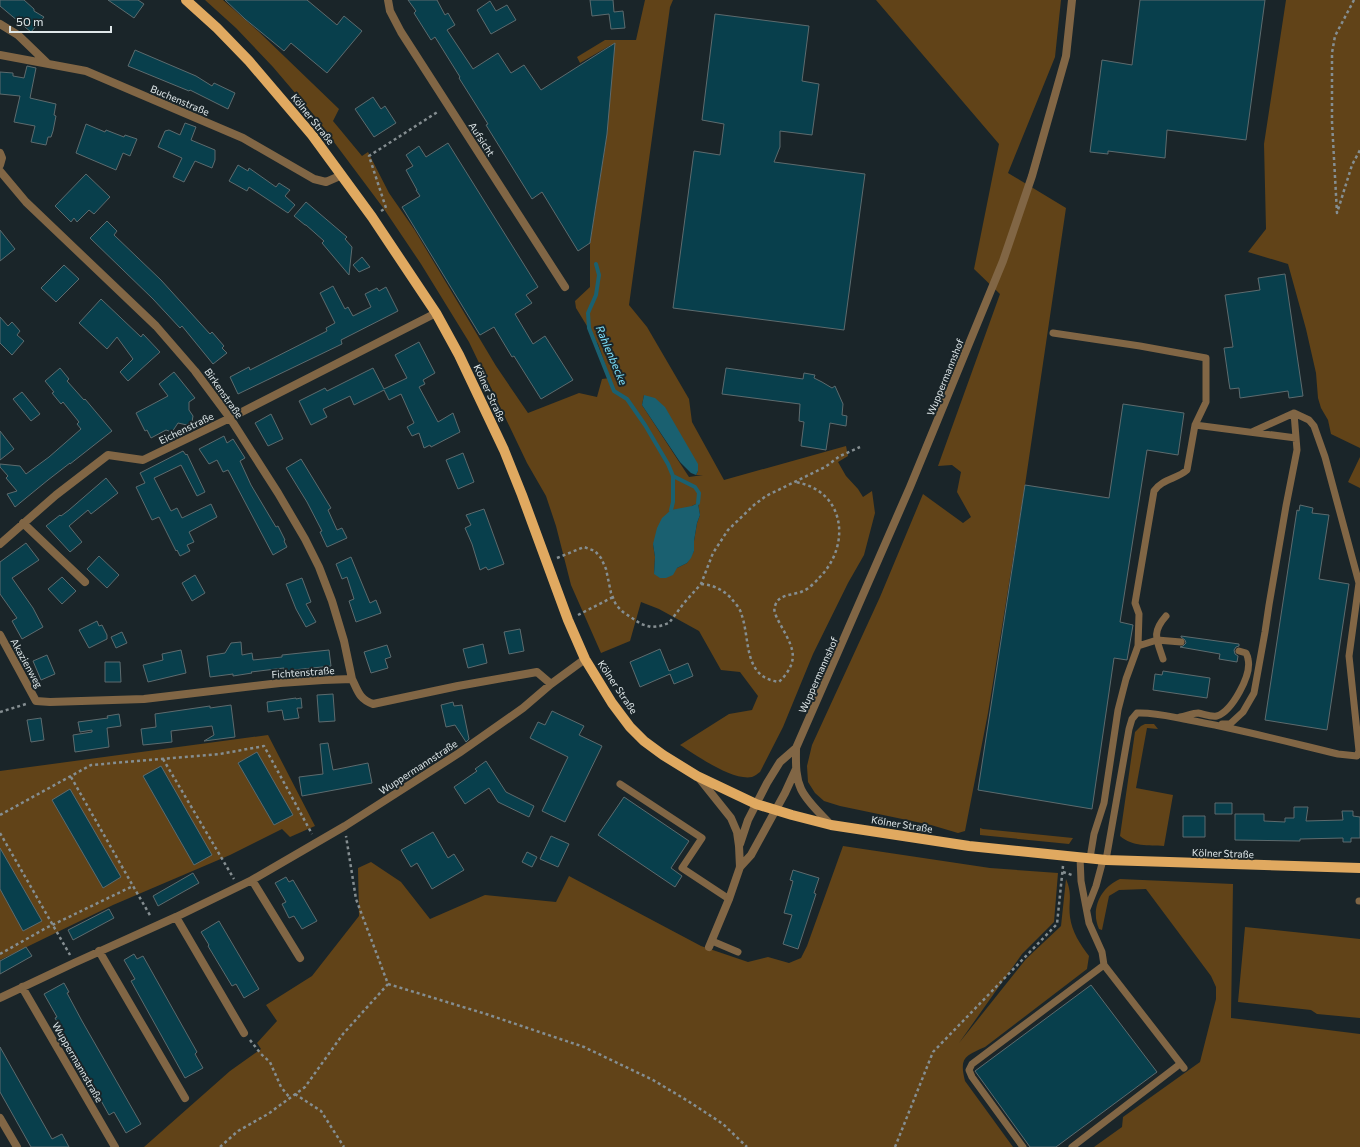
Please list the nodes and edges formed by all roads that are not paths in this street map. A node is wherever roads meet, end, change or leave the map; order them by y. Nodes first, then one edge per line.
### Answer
1 (186, 0) edge
2 (388, 0) edge
3 (1072, 0) edge
4 (0, 24) edge
5 (0, 55) edge
6 (48, 64) junction
7 (0, 153) edge
8 (0, 165) edge
9 (0, 171) edge
10 (342, 175) junction
11 (565, 287) dead end
12 (436, 313) junction
13 (1053, 333) dead end
14 (1294, 413) junction
15 (230, 418) junction
16 (1195, 424) junction
17 (1252, 432) junction
18 (1296, 438) junction
19 (23, 523) junction
20 (0, 544) edge
21 (85, 582) dead end
22 (1359, 585) edge
23 (1166, 616) dead end
24 (0, 635) edge
25 (1157, 640) junction
26 (1181, 642) dead end
27 (1138, 646) junction
28 (1239, 651) dead end
29 (585, 659) junction
30 (1163, 659) dead end
31 (352, 679) junction
32 (551, 684) junction
33 (36, 701) joint
34 (1178, 718) junction
35 (1211, 724) junction
36 (796, 748) junction
37 (1358, 756) edge
38 (796, 768) junction
39 (697, 776) junction
40 (620, 784) dead end
41 (756, 804) junction
42 (776, 810) junction
43 (831, 825) junction
44 (739, 846) junction
45 (1085, 858) junction
46 (1105, 860) junction
47 (740, 867) junction
48 (1360, 868) edge
49 (252, 880) junction
50 (729, 899) junction
51 (1087, 909) junction
52 (176, 917) junction
53 (710, 944) joint
54 (99, 951) junction
55 (738, 952) dead end
56 (300, 958) dead end
57 (1104, 965) junction
58 (22, 987) junction
59 (0, 998) edge
60 (244, 1033) road end
61 (185, 1098) dead end
62 (0, 1118) edge
63 (17, 1147) edge
64 (115, 1147) edge
65 (1023, 1147) edge
66 (1072, 1147) edge

1 - 10 main road, Kölner Straße
2 - 11 street, Aufsicht
3 - 36 street, Wuppermannshof
4 - 6 street
5 - 6 street, Buchenstraße
6 - 10 street, Buchenstraße
7 - 8 street
9 - 15 street, Birkenstraße
10 - 12 main road, Kölner Straße
12 - 15 street, Eichenstraße
12 - 29 main road, Kölner Straße
13 - 16 lane
14 - 17 lane
14 - 18 lane
14 - 22 lane
15 - 19 street, Eichenstraße
15 - 31 street, Birkenstraße
16 - 17 lane
16 - 27 lane
17 - 18 lane
18 - 35 lane
19 - 20 street, Eichenstraße
19 - 21 street
22 - 37 lane
23 - 25 lane
24 - 33 street, Akazienweg
25 - 26 lane
25 - 27 lane
25 - 30 lane
27 - 45 lane
28 - 34 lane
29 - 32 street, Wuppermannstraße
29 - 39 main road, Kölner Straße
31 - 32 street
31 - 33 street, Fichtenstraße
32 - 49 street, Wuppermannstraße
34 - 35 lane
34 - 46 lane
35 - 37 lane
36 - 38 street, Wuppermannshof
36 - 41 street, Wuppermannshof
38 - 42 street, Wuppermannshof
38 - 43 street, Wuppermannshof
39 - 41 main road, Kölner Straße
39 - 44 street, Wuppermannshof
40 - 50 lane
41 - 42 main road, Kölner Straße
41 - 44 street, Wuppermannshof
42 - 43 main road, Kölner Straße
42 - 47 street, Wuppermannshof
43 - 45 main road, Kölner Straße
44 - 47 street, Wuppermannshof
45 - 46 main road, Kölner Straße
45 - 51 lane
46 - 48 main road, Kölner Straße
46 - 51 lane
47 - 50 street, Wuppermannshof
49 - 52 street, Wuppermannstraße
49 - 56 street
50 - 53 street, Wuppermannshof
51 - 57 lane
52 - 54 street, Wuppermannstraße
52 - 60 street
53 - 55 lane
54 - 58 street, Wuppermannstraße
54 - 61 street
57 - 65 lane
57 - 66 lane
58 - 59 street, Wuppermannstraße
58 - 64 street, Wuppermannstraße
62 - 63 street

